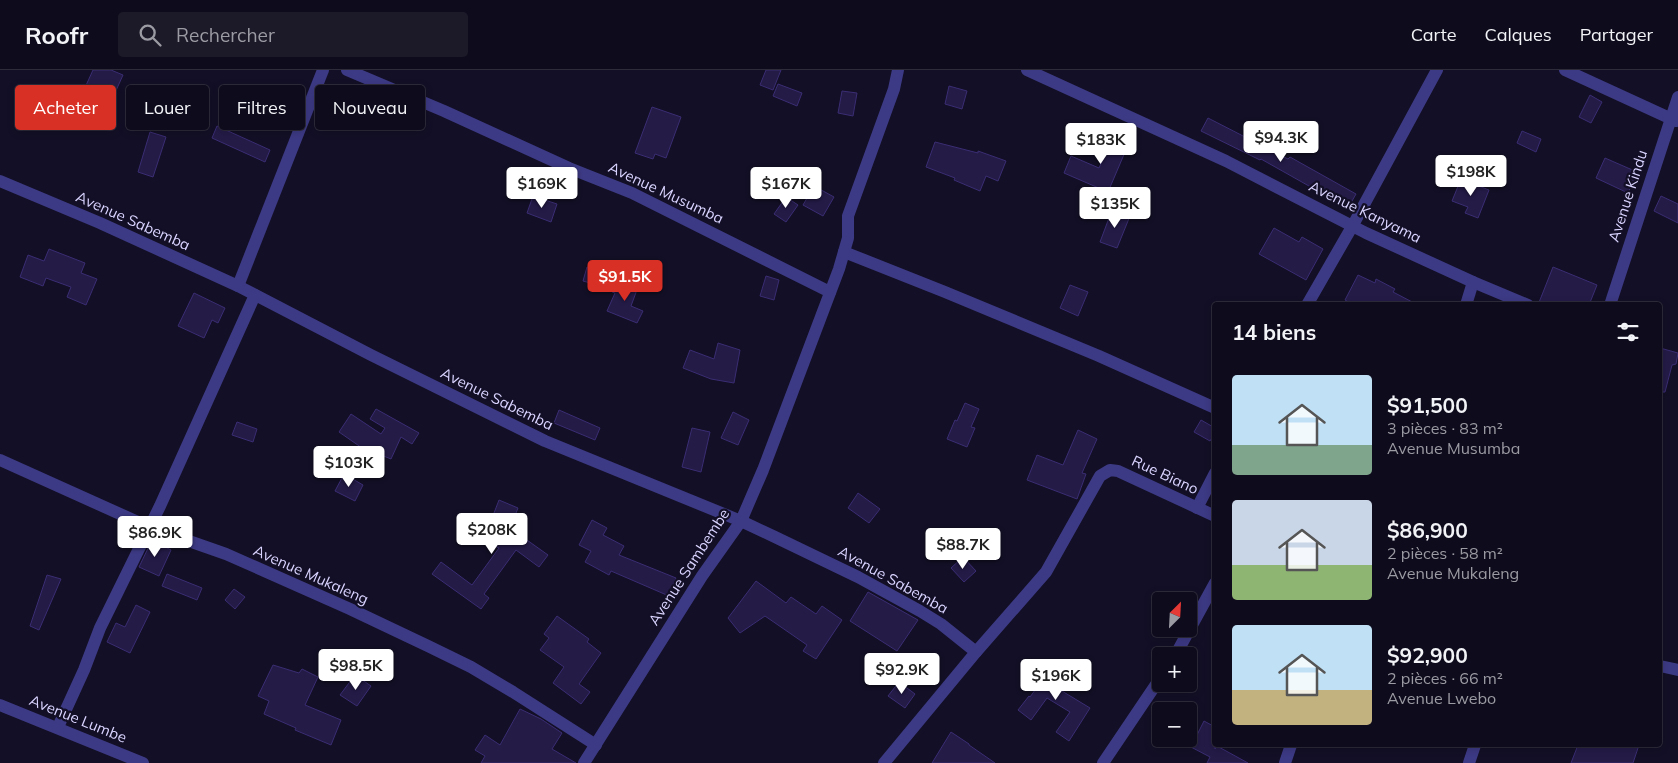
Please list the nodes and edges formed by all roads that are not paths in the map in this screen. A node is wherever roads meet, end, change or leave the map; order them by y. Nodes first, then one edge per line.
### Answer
1 (323, 70) edge
2 (347, 70) edge
3 (898, 70) edge
4 (1027, 70) edge
5 (1437, 70) edge
6 (1565, 70) edge
7 (1678, 97) edge
8 (1674, 120) edge
9 (0, 181) edge
10 (1353, 226) junction
11 (844, 252) junction
12 (1473, 282) junction
13 (238, 286) junction
14 (830, 292) junction
15 (255, 294) junction
16 (1310, 302) edge
17 (1467, 302) edge
18 (1521, 302) edge
19 (1611, 302) edge
20 (1212, 407) edge
21 (0, 460) edge
22 (1212, 479) edge
23 (1197, 508) junction
24 (1212, 515) edge
25 (741, 521) junction
26 (149, 527) junction
27 (1212, 588) edge
28 (1179, 647) edge
29 (976, 652) junction
30 (1662, 666) edge
31 (1678, 670) edge
32 (1152, 690) edge
33 (0, 705) edge
34 (58, 727) junction
35 (596, 745) junction
36 (1290, 747) edge
37 (1474, 747) edge
38 (143, 763) edge
39 (584, 763) edge
40 (884, 763) edge
41 (1103, 763) edge
42 (1285, 763) edge
43 (1469, 763) edge

1 - 13 street
2 - 14 street, Avenue Musumba
3 - 11 street, Avenue Sambembe
4 - 10 street, Avenue Kanyama
5 - 10 street
6 - 8 street
7 - 8 street, Avenue Kindu
8 - 19 street, Avenue Kindu
9 - 13 street, Avenue Sabemba
10 - 12 street, Avenue Kanyama
10 - 16 street
11 - 14 street, Avenue Sambembe
11 - 20 street
12 - 17 street
12 - 18 street, Avenue Kanyama
13 - 15 street, Avenue Sabemba
14 - 25 street, Avenue Sambembe
15 - 25 street, Avenue Sabemba
15 - 26 street
21 - 26 street, Avenue Mukaleng
22 - 23 street
23 - 24 street, Rue Biano
23 - 29 street, Rue Biano
25 - 29 street, Avenue Sabemba
25 - 35 street, Avenue Sambembe
26 - 34 street
26 - 35 street, Avenue Mukaleng
27 - 28 street
29 - 40 street
30 - 31 street
32 - 41 street
33 - 34 street, Avenue Lumbe
34 - 38 street, Avenue Lumbe
35 - 39 street, Avenue Sambembe
36 - 42 street
37 - 43 street

